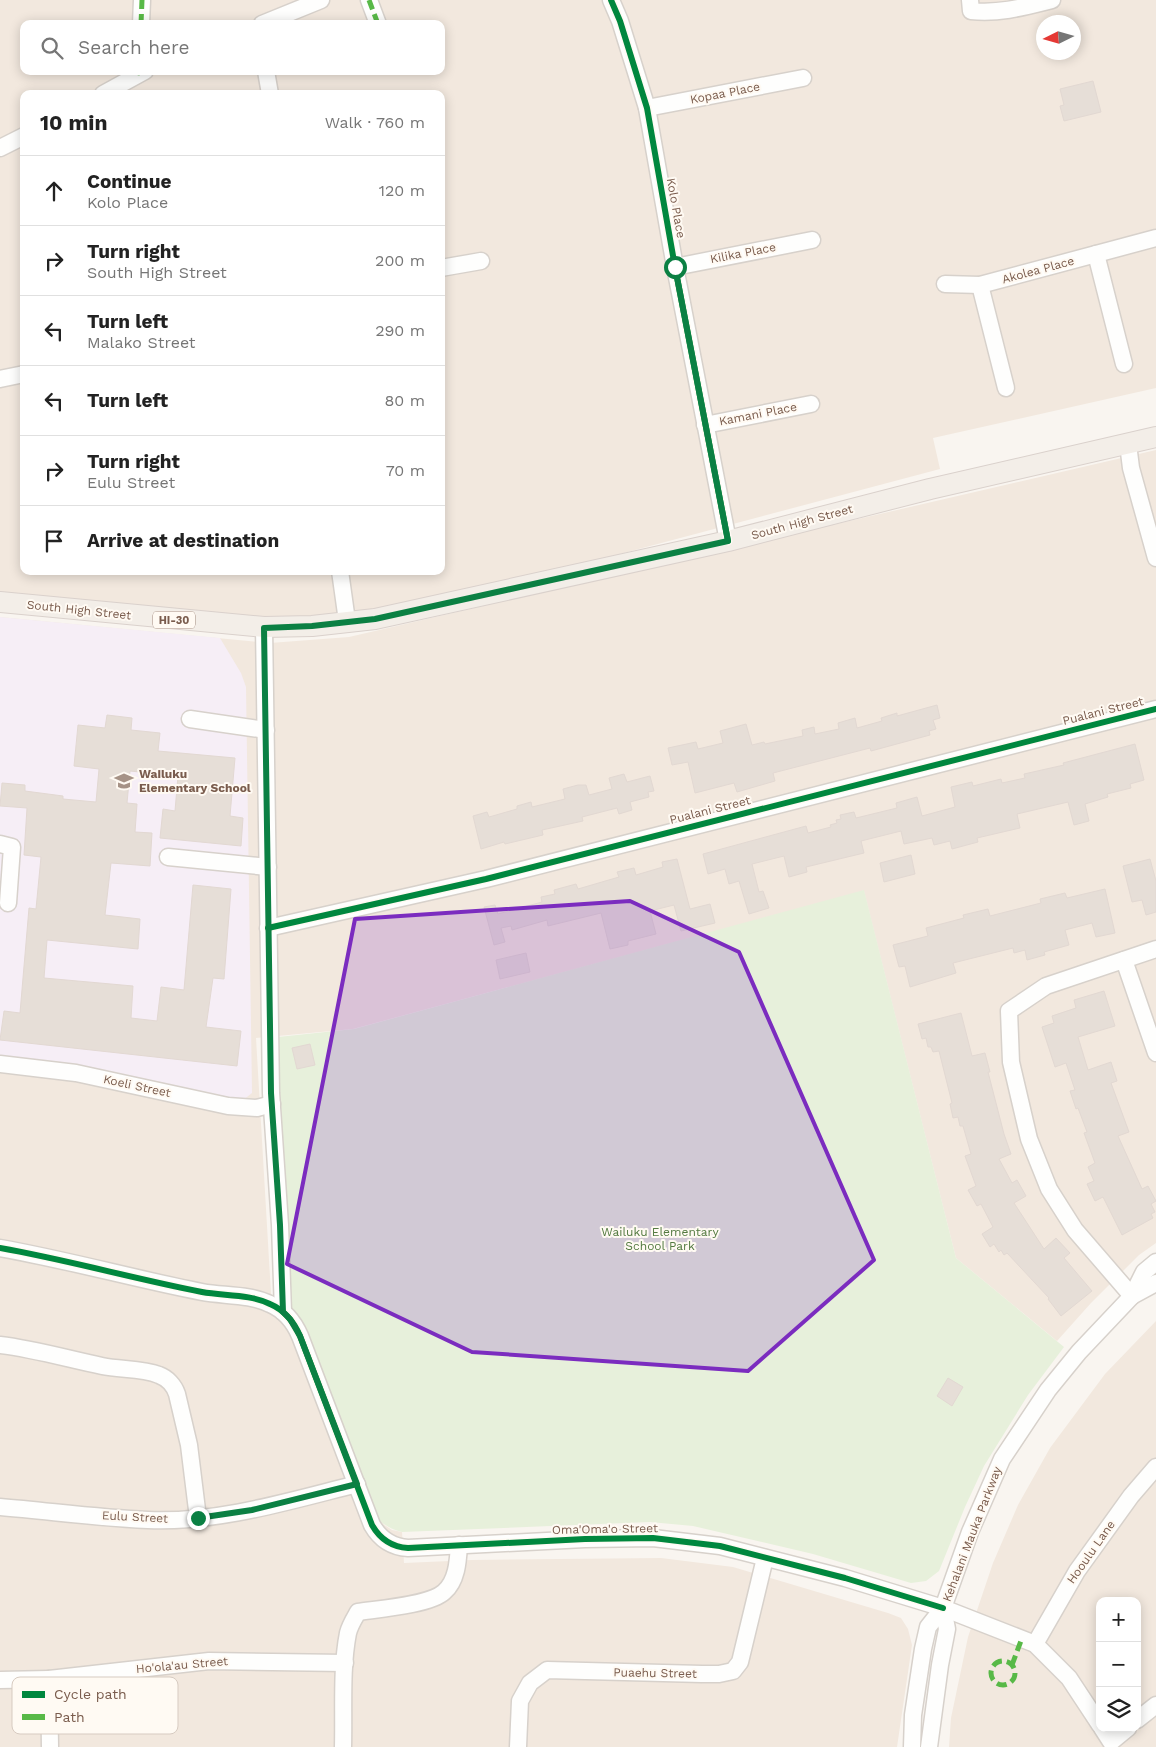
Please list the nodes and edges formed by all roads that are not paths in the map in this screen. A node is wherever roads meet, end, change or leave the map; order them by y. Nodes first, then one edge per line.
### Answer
1 (142, 0) edge
2 (321, 0) edge
3 (369, 0) edge
4 (611, 0) edge
5 (970, 0) edge
6 (1052, 0) edge
7 (141, 20) edge
8 (272, 20) edge
9 (376, 20) edge
10 (136, 75) edge
11 (267, 75) edge
12 (803, 78) dead end
13 (110, 90) edge
14 (269, 90) edge
15 (647, 108) junction
16 (20, 138) edge
17 (0, 148) edge
18 (1156, 238) edge
19 (812, 240) dead end
20 (1096, 254) junction
21 (481, 261) dead end
22 (445, 267) edge
23 (675, 267) junction
24 (945, 284) dead end
25 (980, 285) junction
26 (1124, 364) dead end
27 (20, 375) edge
28 (0, 379) edge
29 (1006, 388) dead end
30 (811, 404) dead end
31 (705, 424) junction
32 (1156, 437) edge
33 (1128, 444) junction
34 (728, 541) junction
35 (1156, 558) edge
36 (341, 575) edge
37 (0, 602) edge
38 (348, 621) junction
39 (264, 628) junction
40 (1156, 709) edge
41 (190, 719) dead end
42 (266, 730) junction
43 (0, 844) edge
44 (168, 857) dead end
45 (268, 867) junction
46 (8, 903) dead end
47 (268, 928) junction
48 (1156, 949) edge
49 (1124, 960) junction
50 (1156, 1053) edge
51 (0, 1064) edge
52 (272, 1104) junction
53 (0, 1248) edge
54 (1156, 1262) edge
55 (1156, 1283) edge
56 (1132, 1296) junction
57 (283, 1312) junction
58 (0, 1345) edge
59 (1156, 1467) edge
60 (357, 1484) junction
61 (0, 1506) edge
62 (198, 1518) junction
63 (459, 1545) junction
64 (765, 1558) junction
65 (943, 1608) junction
66 (1035, 1644) junction
67 (345, 1663) junction
68 (66, 1677) edge
69 (1156, 1705) edge
70 (1141, 1717) edge
71 (1096, 1719) edge
72 (1103, 1732) edge
73 (1123, 1732) edge
74 (50, 1734) edge
75 (1107, 1745) edge
76 (50, 1747) edge
77 (343, 1747) edge
78 (518, 1747) edge
79 (912, 1747) edge
80 (929, 1747) edge

1 - 7 street
2 - 8 street
3 - 9 street
4 - 15 street, Kolo Place
5 - 6 street
10 - 13 street
11 - 14 street
12 - 15 street, Kopaa Place
15 - 23 street, Kolo Place
16 - 17 street
18 - 20 street, Akolea Place
19 - 23 street, Kilika Place
20 - 25 street, Akolea Place
20 - 26 street
21 - 22 street
23 - 31 street, Kolo Place
24 - 25 street, Akolea Place
25 - 29 street
27 - 28 street
30 - 31 street, Kamani Place
31 - 34 street, Kolo Place
32 - 33 main road, HI-30
33 - 34 main road, South High Street / HI-30
33 - 35 street
34 - 38 main road, South High Street / HI-30
36 - 38 street
37 - 39 main road, South High Street / HI-30
38 - 39 main road, South High Street / HI-30
39 - 42 street
40 - 47 street, Pualani Street
41 - 42 street
42 - 45 street
43 - 46 street
44 - 45 street
45 - 47 street
47 - 52 street
48 - 49 street
49 - 50 street
49 - 56 street
51 - 52 street, Koeli Street
52 - 57 street
53 - 57 street
54 - 56 street, Kehalani Mauka Parkway
55 - 56 street, Kehalani Mauka Parkway
56 - 65 street, Kehalani Mauka Parkway
57 - 60 street
58 - 62 street
59 - 66 street, Hooulu Lane
60 - 62 street, Eulu Street
60 - 63 street, Oma'Oma'o Street
61 - 62 street, Eulu Street
63 - 64 street, Oma'Oma'o Street
63 - 67 street
64 - 65 street, Oma'Oma'o Street
64 - 78 street, Puaehu Street
65 - 66 street, Oma'Oma'o Street
65 - 79 street, Kehalani Mauka Parkway
65 - 80 street, Kehalani Mauka Parkway
66 - 71 street
67 - 68 street, Ho'ola'au Street
67 - 77 street
69 - 70 street
72 - 75 street
73 - 75 street
74 - 76 street

